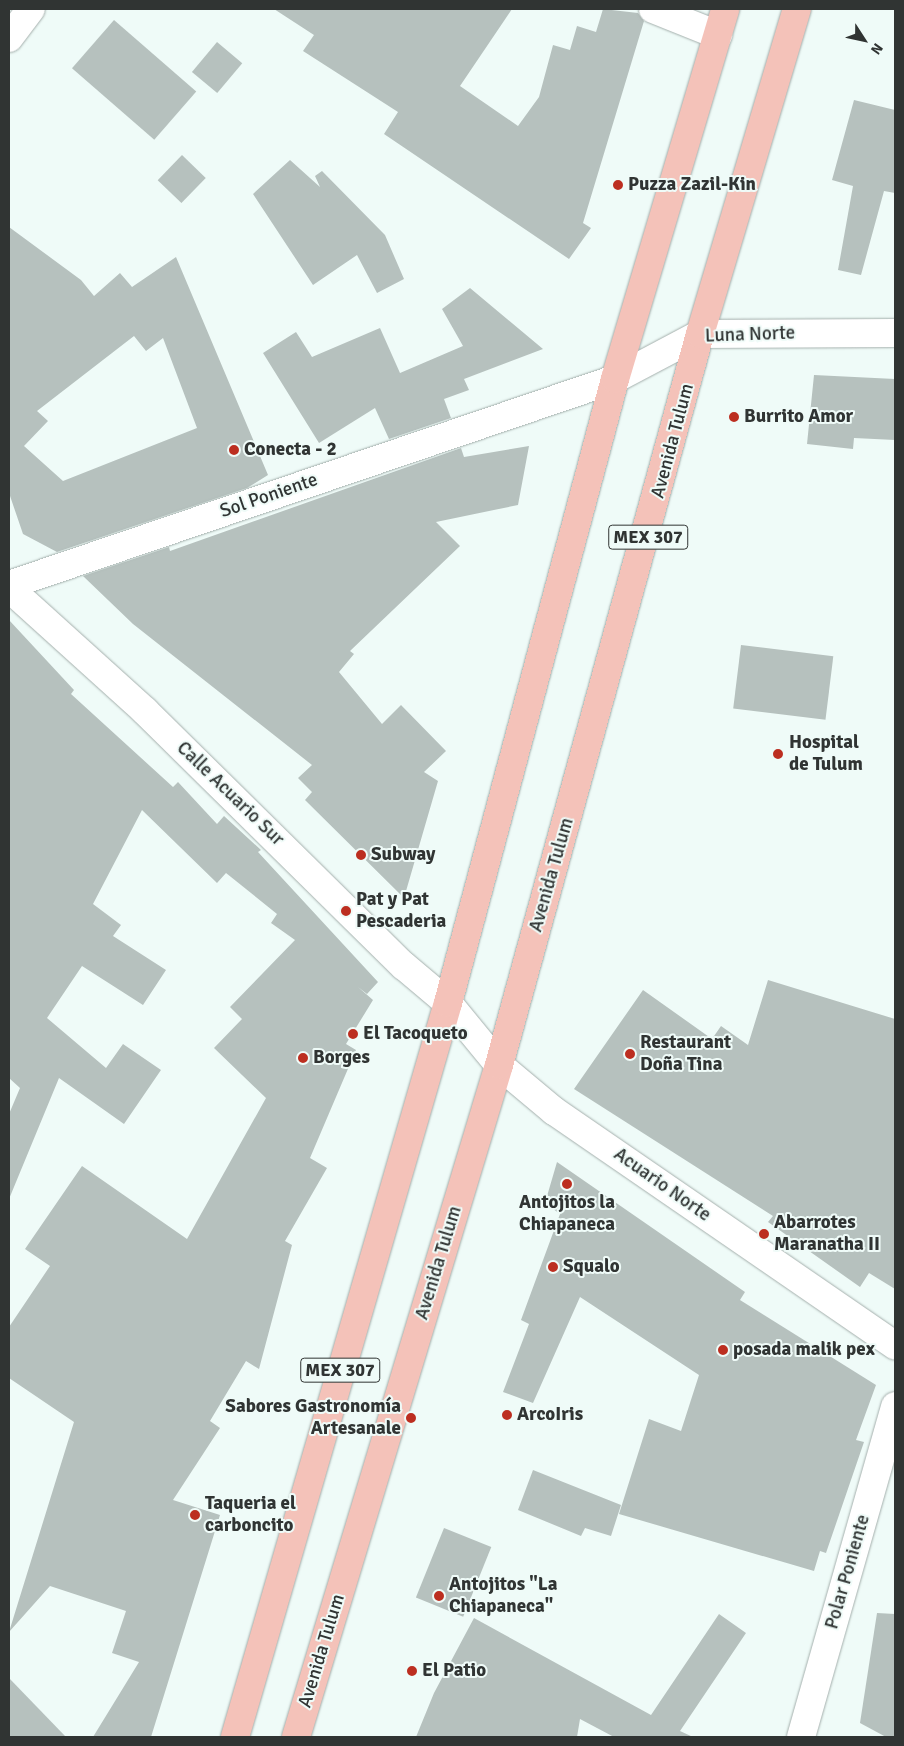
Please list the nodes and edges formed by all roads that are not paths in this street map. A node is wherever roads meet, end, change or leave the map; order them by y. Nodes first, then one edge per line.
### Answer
1 (31, 9) edge
2 (654, 9) edge
3 (725, 9) edge
4 (797, 9) edge
5 (718, 35) junction
6 (9, 38) edge
7 (895, 333) edge
8 (700, 334) junction
9 (615, 379) junction
10 (9, 586) edge
11 (448, 1003) junction
12 (499, 1065) junction
13 (895, 1346) edge
14 (895, 1406) edge
15 (235, 1737) edge
16 (296, 1737) edge
17 (801, 1737) edge

1 - 6 street
2 - 5 street
3 - 5 main road, MEX 307
4 - 8 main road, Avenida Tulum / MEX 307
5 - 9 main road, MEX 307
7 - 8 street, Luna Norte
8 - 9 street, Luna Norte
8 - 12 main road, Avenida Tulum / MEX 307
9 - 10 street, Sol Poniente
9 - 11 main road, MEX 307
10 - 11 street, Calle Acuario Sur
11 - 12 street, Acuario Norte
11 - 15 main road, MEX 307
12 - 13 street, Acuario Norte
12 - 16 main road, Avenida Tulum / MEX 307
14 - 17 street, Polar Poniente

